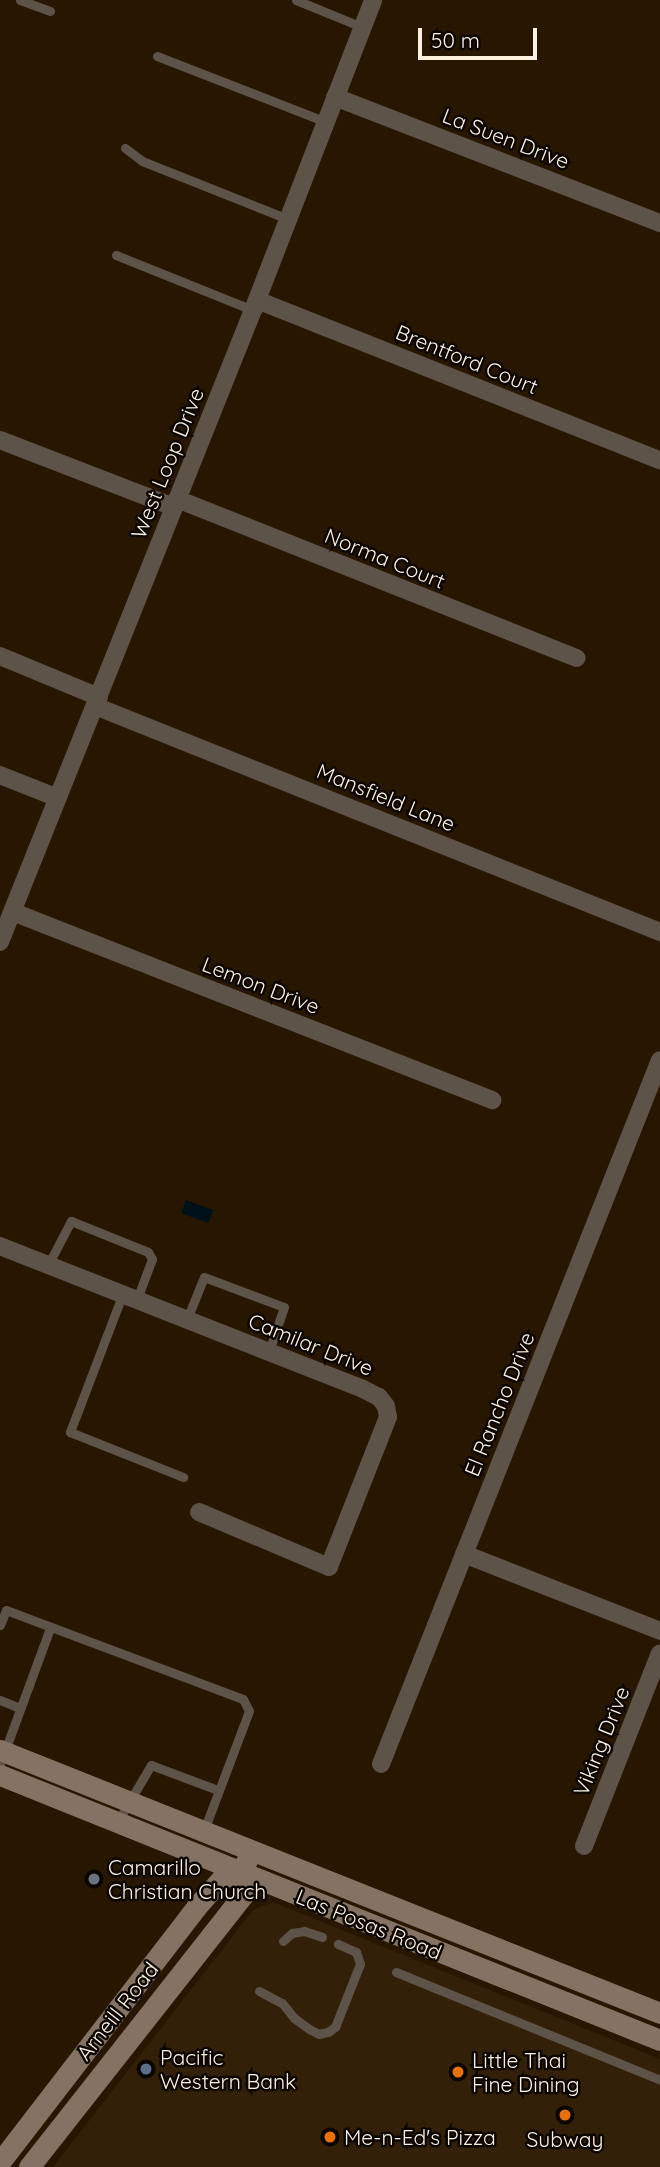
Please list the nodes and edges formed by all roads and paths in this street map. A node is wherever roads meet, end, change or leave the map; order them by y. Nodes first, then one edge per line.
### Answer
1 (20, 0) edge
2 (296, 0) edge
3 (373, 0) edge
4 (50, 11) dead end
5 (362, 27) junction
6 (157, 56) dead end
7 (335, 97) junction
8 (326, 122) junction
9 (125, 148) dead end
10 (288, 219) junction
11 (660, 223) edge
12 (116, 254) dead end
13 (255, 305) junction
14 (0, 440) edge
15 (660, 460) edge
16 (175, 503) junction
17 (0, 656) edge
18 (576, 659) dead end
19 (97, 701) junction
20 (0, 775) edge
21 (58, 799) junction
22 (13, 912) junction
23 (660, 932) edge
24 (0, 942) edge
25 (660, 1060) edge
26 (492, 1100) dead end
27 (0, 1246) edge
28 (48, 1265) junction
29 (130, 1296) junction
30 (187, 1319) junction
31 (269, 1352) junction
32 (183, 1477) dead end
33 (199, 1512) dead end
34 (464, 1554) junction
35 (0, 1625) edge
36 (50, 1628) junction
37 (660, 1631) edge
38 (660, 1653) edge
39 (0, 1700) edge
40 (20, 1709) junction
41 (2, 1755) edge
42 (381, 1764) dead end
43 (0, 1775) edge
44 (218, 1790) junction
45 (131, 1800) junction
46 (118, 1821) junction
47 (204, 1830) junction
48 (583, 1846) dead end
49 (253, 1849) junction
50 (242, 1871) junction
51 (322, 1937) dead end
52 (283, 1941) dead end
53 (338, 1944) dead end
54 (396, 1972) dead end
55 (259, 1991) dead end
56 (660, 2013) edge
57 (660, 2040) edge
58 (660, 2080) edge
59 (48, 2101) junction
60 (68, 2117) junction
61 (0, 2162) edge
62 (29, 2167) edge

1 - 4 lane
2 - 5 lane
3 - 5 street, West Loop Drive
5 - 7 street, West Loop Drive
6 - 8 lane
7 - 8 street, West Loop Drive
7 - 11 street, La Suen Drive
8 - 10 street, West Loop Drive
9 - 10 lane
10 - 13 street, West Loop Drive
12 - 13 lane
13 - 15 street, Brentford Court
13 - 16 street, West Loop Drive
14 - 16 street, Norma Court
16 - 18 street, Norma Court
16 - 19 street, West Loop Drive
17 - 19 street, Mansfield Lane
19 - 21 street, West Loop Drive
19 - 23 street, Mansfield Lane
20 - 21 street
21 - 22 street, West Loop Drive
22 - 24 street, West Loop Drive
22 - 26 street, Lemon Drive
25 - 34 street, El Rancho Drive
27 - 28 street, Camilar Drive
28 - 29 street, Camilar Drive
28 - 29 lane
29 - 30 street, Camilar Drive
29 - 32 lane
30 - 31 street, Camilar Drive
30 - 31 lane
31 - 33 street, Camilar Drive
34 - 37 street
34 - 42 street, El Rancho Drive
35 - 36 lane
36 - 40 lane
36 - 44 lane
38 - 48 street, Viking Drive
39 - 40 lane
40 - 41 lane
41 - 45 main road, Las Posas Road
43 - 46 main road, Las Posas Road
44 - 45 lane
44 - 47 lane
45 - 46 lane
45 - 47 main road, Las Posas Road
46 - 50 main road, Las Posas Road
47 - 49 main road, Las Posas Road
49 - 50 main road, Arneill Road
49 - 56 main road, Las Posas Road
50 - 57 main road, Las Posas Road
50 - 59 main road, Arneill Road
50 - 60 main road, Arneill Road
51 - 52 lane
53 - 55 lane
54 - 58 lane
59 - 60 lane
59 - 61 main road, Arneill Road
60 - 62 main road, Arneill Road

